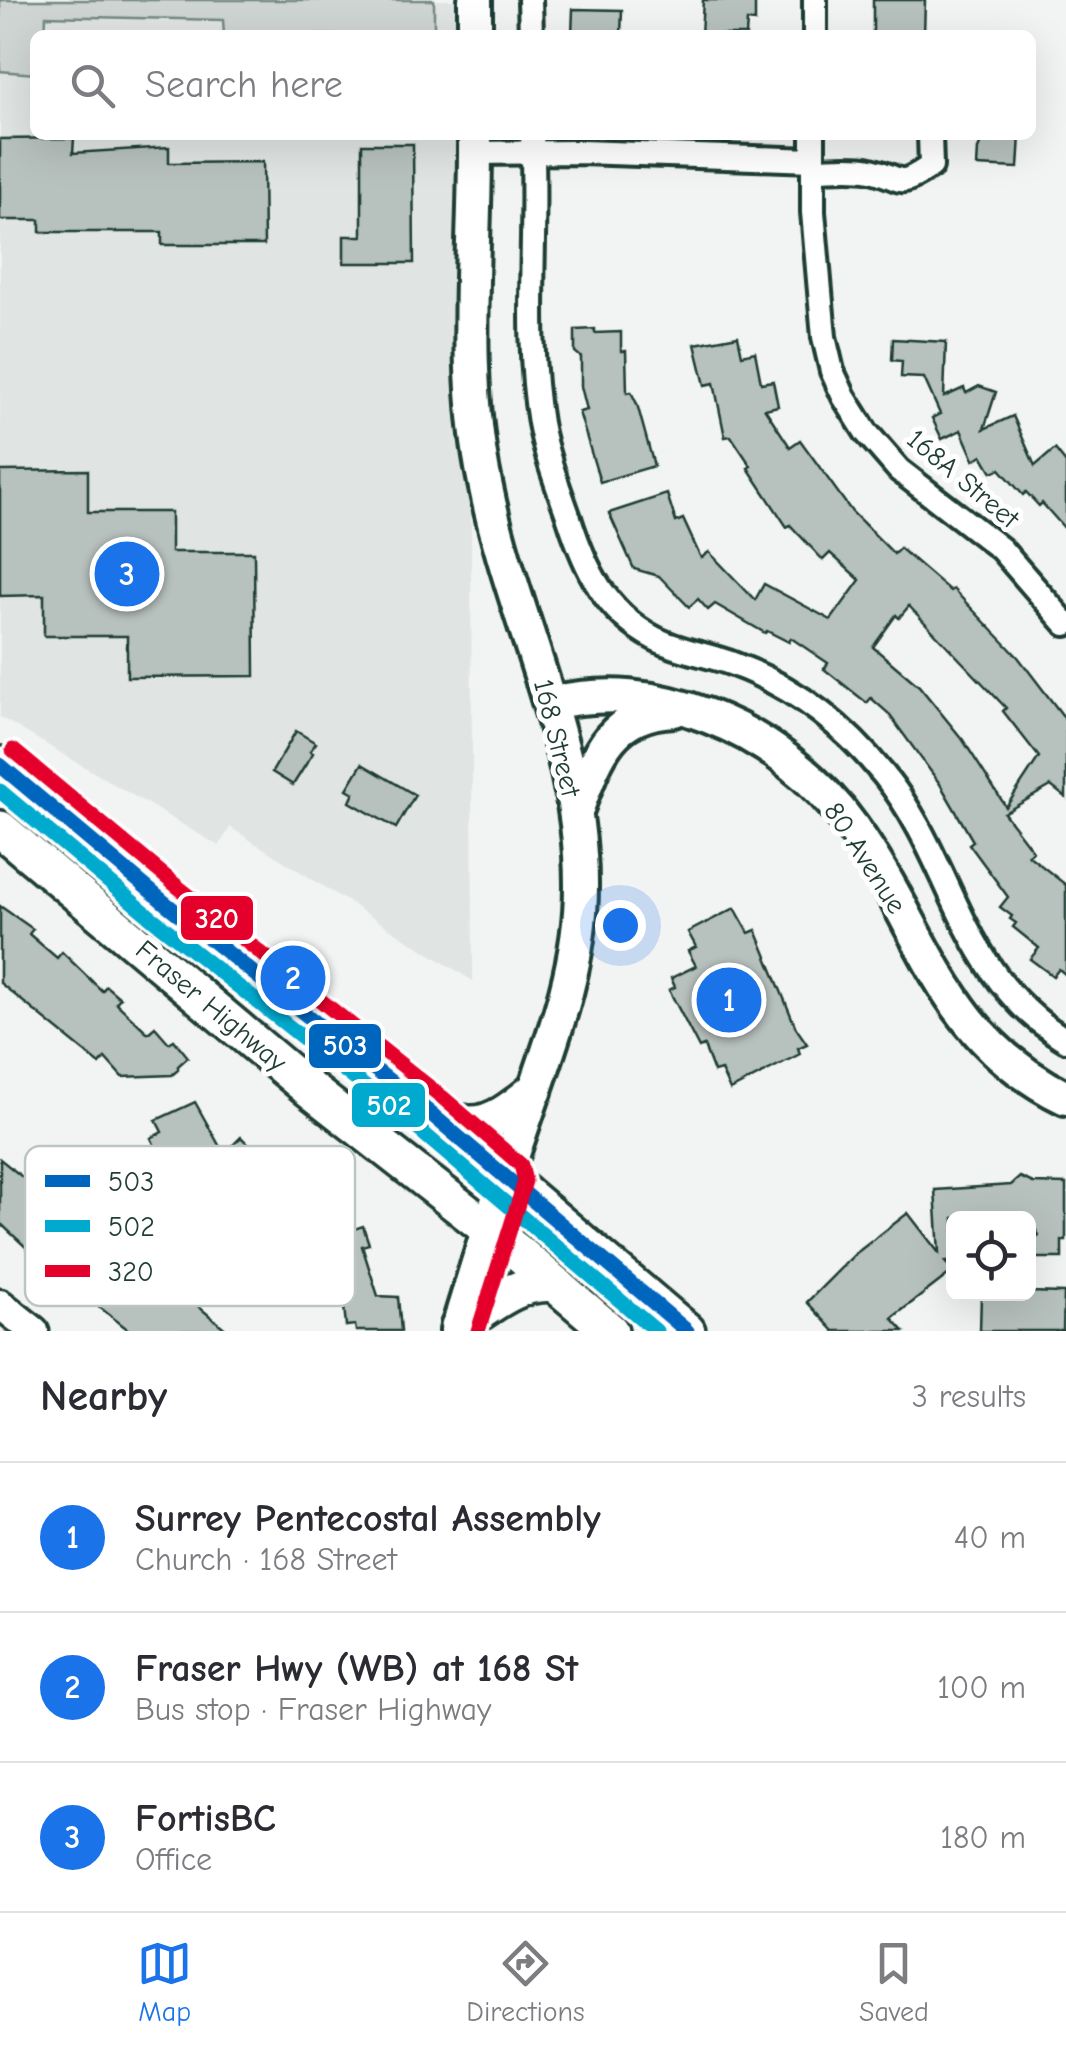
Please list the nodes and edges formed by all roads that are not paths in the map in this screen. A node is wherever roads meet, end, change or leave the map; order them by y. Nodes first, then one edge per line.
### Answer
1 (475, 0) edge
2 (530, 0) edge
3 (815, 0) edge
4 (475, 30) edge
5 (531, 30) edge
6 (815, 30) edge
7 (814, 140) edge
8 (930, 140) edge
9 (476, 144) edge
10 (533, 144) edge
11 (813, 164) junction
12 (1066, 624) edge
13 (551, 703) junction
14 (690, 709) junction
15 (0, 764) edge
16 (576, 813) junction
17 (0, 829) edge
18 (1066, 1040) edge
19 (534, 1091) junction
20 (1066, 1098) edge
21 (430, 1113) junction
22 (505, 1177) junction
23 (488, 1230) junction
24 (554, 1284) junction
25 (0, 1304) edge
26 (458, 1328) edge
27 (34, 1331) edge
28 (610, 1331) edge
29 (687, 1331) edge

1 - 4 main road
2 - 5 street
3 - 6 street
7 - 11 street, 168A Street
8 - 11 street
9 - 10 street
9 - 13 main road, 168 Street
10 - 11 street
10 - 18 street
11 - 12 street, 168A Street
13 - 14 main road, 80 Avenue
13 - 16 main road, 168 Street
14 - 16 main road
14 - 20 main road, 80 Avenue
15 - 21 main road, Fraser Highway
16 - 19 main road, 168 Street
17 - 23 main road, Fraser Highway
19 - 21 main road
19 - 22 main road, 168 Street
21 - 22 main road, Fraser Highway
22 - 23 main road, 168 Street
22 - 29 main road, Fraser Highway
23 - 24 main road, Fraser Highway
23 - 26 main road, 168 Street
24 - 26 main road
24 - 28 main road, Fraser Highway
25 - 27 street

